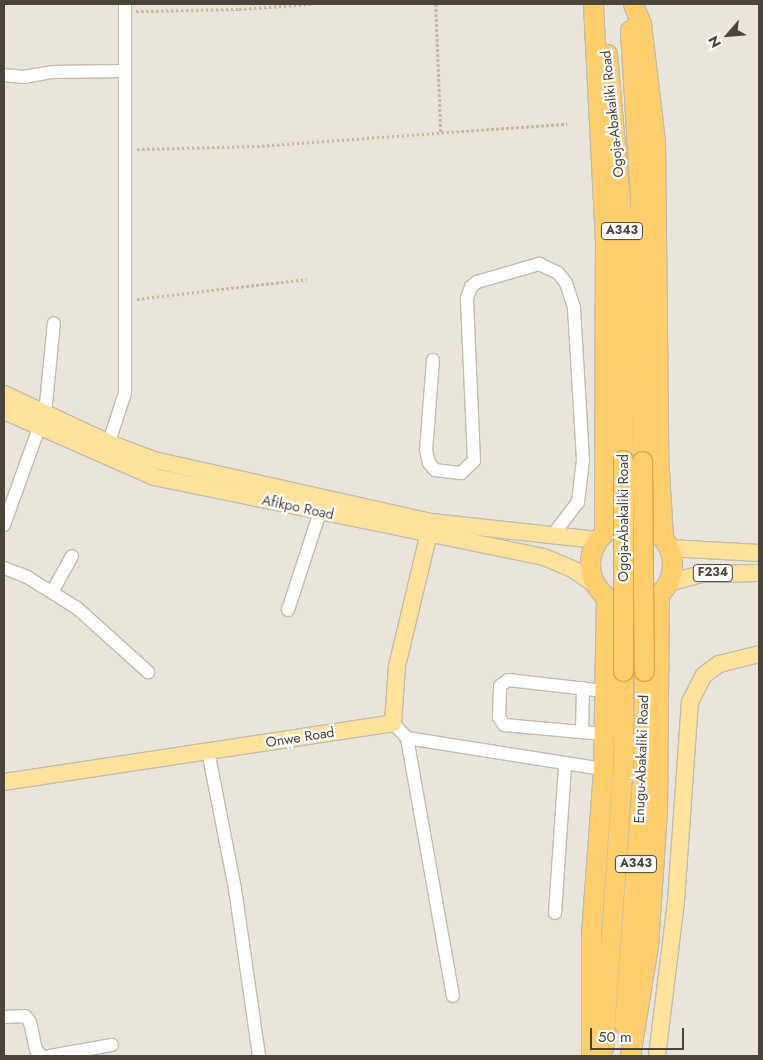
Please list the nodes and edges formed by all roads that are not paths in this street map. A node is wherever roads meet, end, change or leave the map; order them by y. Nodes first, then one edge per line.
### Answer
1 (594, 4) edge
2 (628, 4) edge
3 (633, 4) edge
4 (124, 7) edge
5 (126, 71) junction
6 (4, 75) edge
7 (54, 323) dead end
8 (433, 360) dead end
9 (4, 394) edge
10 (4, 411) edge
11 (42, 421) junction
12 (107, 450) junction
13 (633, 460) junction
14 (320, 512) junction
15 (4, 525) edge
16 (430, 528) junction
17 (552, 536) junction
18 (601, 536) junction
19 (666, 543) junction
20 (759, 553) edge
21 (72, 556) dead end
22 (4, 568) edge
23 (759, 573) edge
24 (663, 589) junction
25 (601, 591) junction
26 (52, 592) junction
27 (288, 610) dead end
28 (759, 654) edge
29 (148, 672) dead end
30 (583, 688) junction
31 (604, 691) junction
32 (393, 723) junction
33 (582, 732) junction
34 (603, 734) junction
35 (408, 738) junction
36 (208, 751) junction
37 (564, 765) junction
38 (603, 770) junction
39 (4, 782) edge
40 (555, 913) dead end
41 (453, 996) dead end
42 (4, 1017) edge
43 (112, 1045) dead end
44 (42, 1056) edge
45 (50, 1056) edge
46 (259, 1056) edge
47 (591, 1056) edge
48 (602, 1056) edge
49 (622, 1056) edge
50 (630, 1056) edge
51 (657, 1056) edge

1 - 13 highway, Ogoja-Abakaliki Road / A343
1 - 18 highway
2 - 13 highway, Ogoja-Abakaliki Road / A343
3 - 19 highway
4 - 5 street
5 - 6 street
5 - 12 street
7 - 11 street
8 - 17 street
9 - 11 main road, Afikpo Road
10 - 11 main road, Afikpo Road
11 - 12 main road, Afikpo Road
11 - 15 street
12 - 14 main road, Afikpo Road
12 - 16 main road, Afikpo Road
13 - 48 highway, Ogoja-Abakaliki Road / A343, bridge
13 - 49 highway, Enugu-Abakaliki Road / A343, bridge
14 - 16 main road, Afikpo Road
14 - 27 street
16 - 17 main road, Afikpo Road
16 - 25 main road, Afikpo Road
16 - 32 main road
17 - 18 main road, Afikpo Road
18 - 19 highway
18 - 25 highway
19 - 20 main road, F234
19 - 24 highway
21 - 26 street
22 - 26 street
23 - 24 main road, F234
24 - 25 highway
24 - 50 highway
25 - 31 highway
26 - 29 street
28 - 51 main road
30 - 31 street
30 - 33 street
30 - 33 street
31 - 34 highway
32 - 35 street
32 - 36 main road, Onwe Road
33 - 34 street
34 - 38 highway
35 - 37 street
35 - 41 street
36 - 39 main road, Onwe Road
36 - 46 street
37 - 38 street
37 - 40 street
38 - 47 highway
42 - 44 street
43 - 45 street

